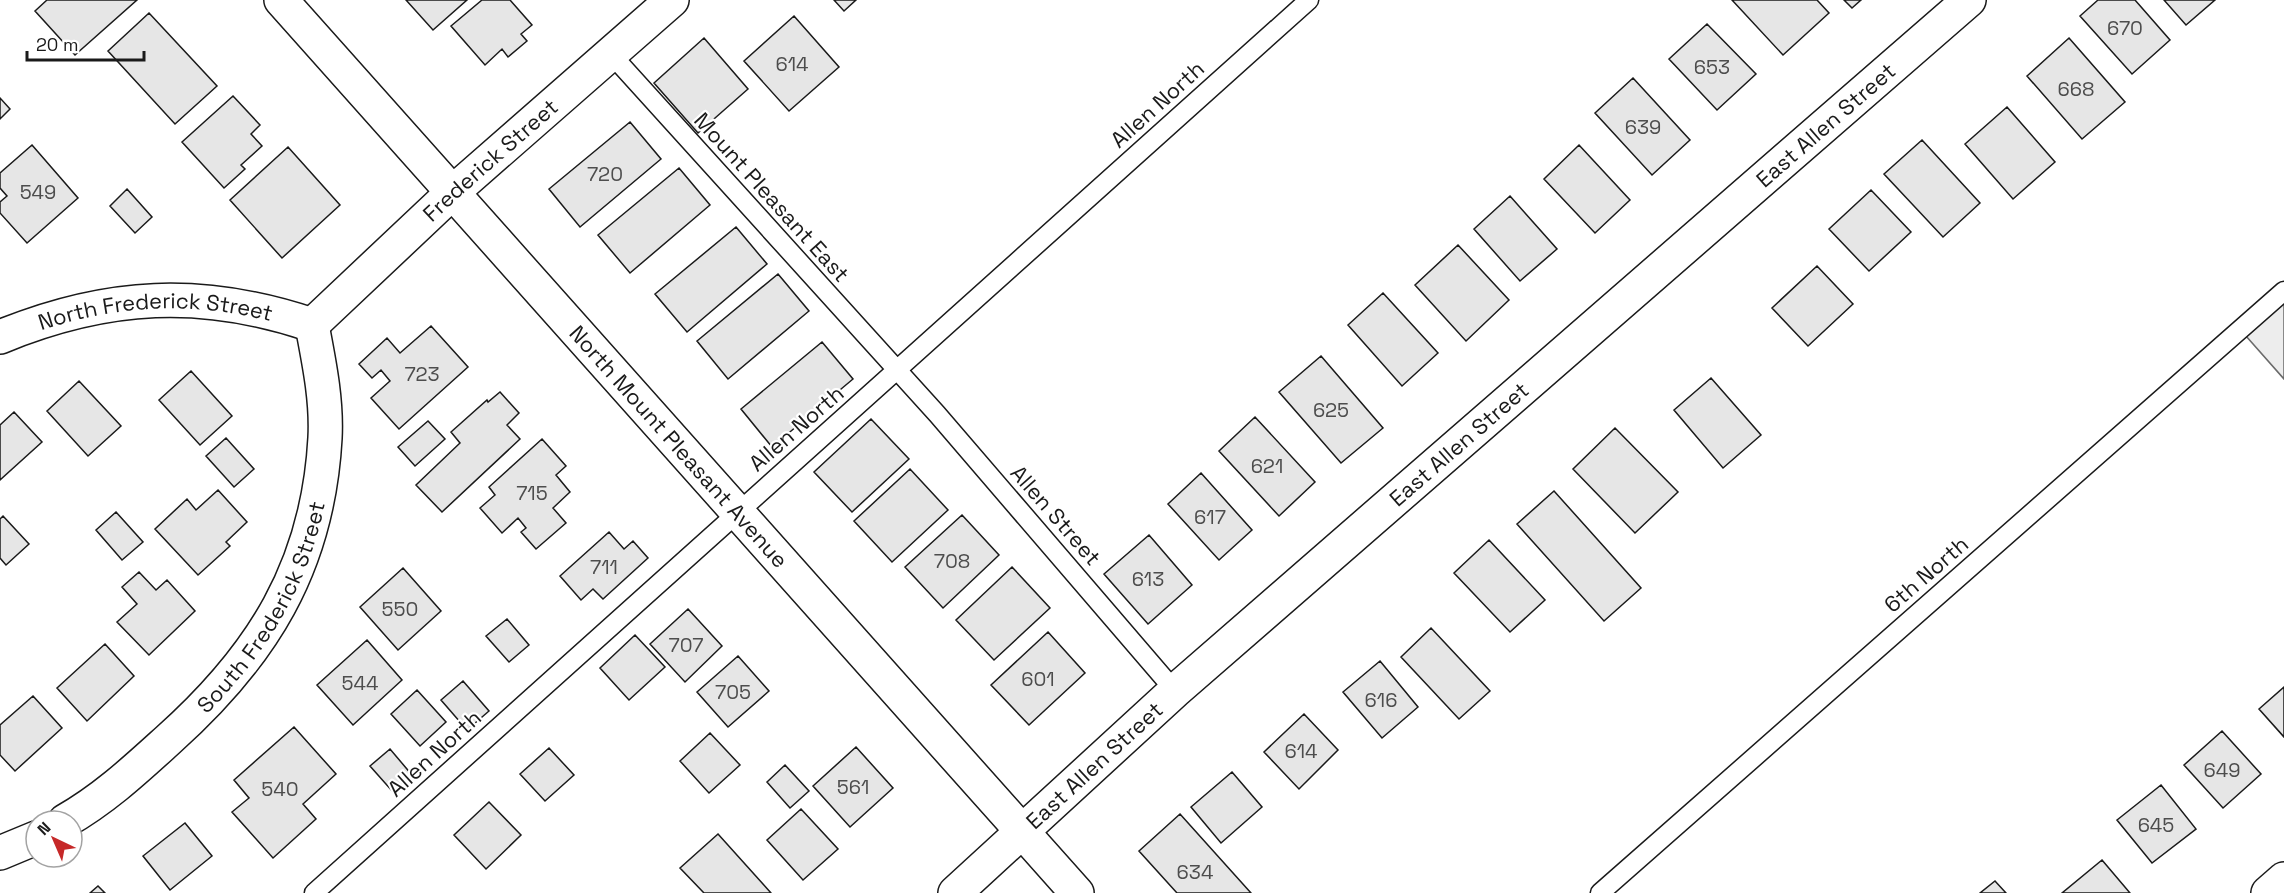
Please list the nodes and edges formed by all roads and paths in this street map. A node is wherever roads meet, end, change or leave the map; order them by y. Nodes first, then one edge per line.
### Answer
1 (282, 0) edge
2 (672, 0) edge
3 (1309, 0) edge
4 (1969, 0) edge
5 (611, 54) junction
6 (454, 191) junction
7 (2282, 296) edge
8 (312, 325) junction
9 (0, 338) edge
10 (897, 372) junction
11 (736, 512) junction
12 (1175, 692) junction
13 (83, 809) edge
14 (1022, 832) junction
15 (24, 843) edge
16 (0, 853) edge
17 (2284, 879) edge
18 (314, 893) edge
19 (955, 893) edge
20 (1077, 893) edge
21 (1600, 893) edge
22 (2268, 893) edge

1 - 6 street, North Mount Pleasant Avenue
2 - 5 street, Frederick Street
3 - 10 lane, Allen North
4 - 12 street, East Allen Street
5 - 6 street, Frederick Street
5 - 10 lane, Mount Pleasant East
6 - 8 street, Frederick Street
6 - 11 street, North Mount Pleasant Avenue
7 - 21 lane, 6th North
8 - 9 street, North Frederick Street
8 - 13 street, South Frederick Street
10 - 11 lane, Allen North
10 - 12 lane, Allen Street
11 - 14 street, North Mount Pleasant Avenue
11 - 18 lane, Allen North
12 - 14 street, East Allen Street
14 - 19 street, East Allen Street
14 - 20 street, North Mount Pleasant Avenue
15 - 16 street
17 - 22 street

